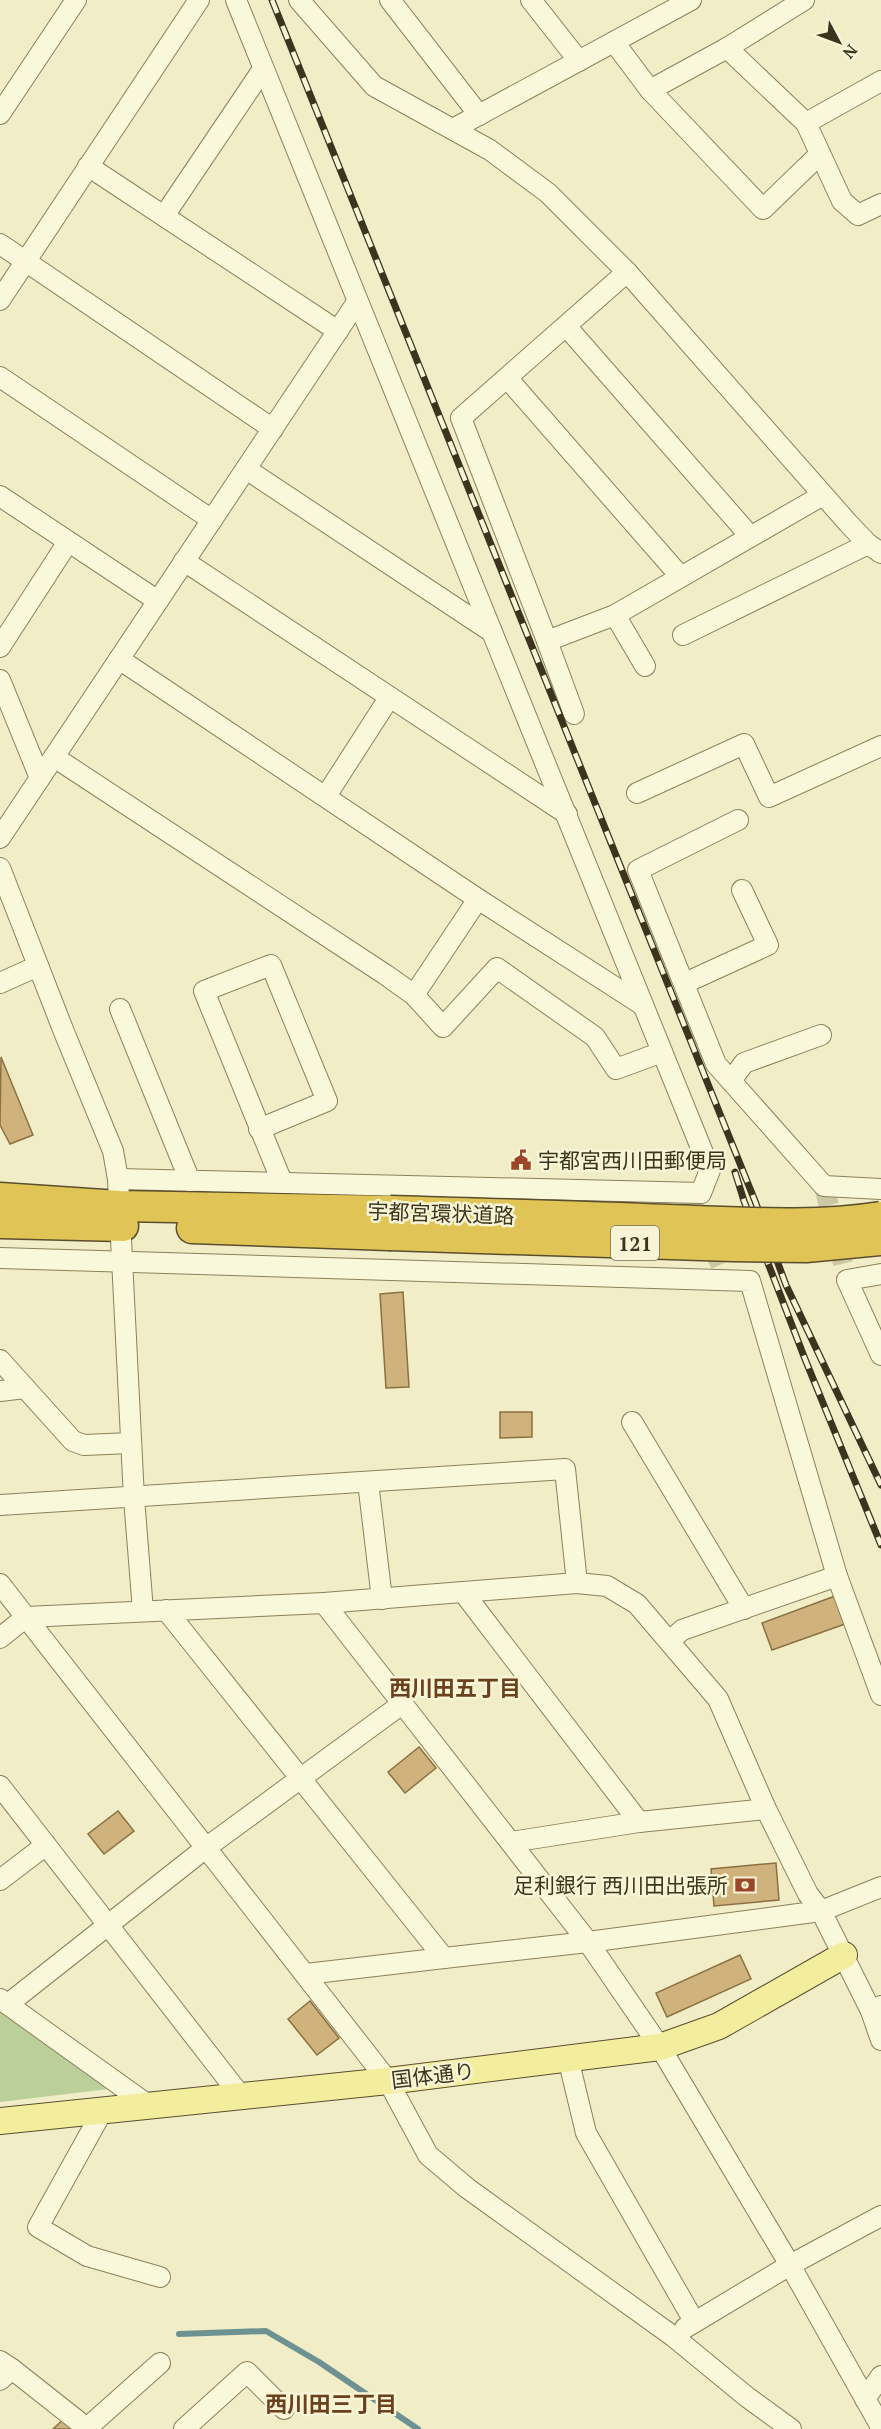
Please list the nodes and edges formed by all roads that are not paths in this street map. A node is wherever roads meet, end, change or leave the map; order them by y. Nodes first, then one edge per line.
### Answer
1 (76, 0) edge
2 (199, 0) edge
3 (236, 0) edge
4 (298, 0) edge
5 (390, 0) edge
6 (531, 0) edge
7 (691, 0) edge
8 (804, 0) edge
9 (662, 7) edge
10 (614, 42) junction
11 (727, 48) junction
12 (579, 61) junction
13 (263, 69) junction
14 (881, 81) edge
15 (650, 90) junction
16 (0, 114) edge
17 (479, 115) junction
18 (806, 123) junction
19 (453, 129) junction
20 (820, 154) junction
21 (88, 166) junction
22 (881, 204) edge
23 (164, 216) junction
24 (0, 244) edge
25 (26, 261) junction
26 (627, 272) junction
27 (0, 300) edge
28 (357, 302) junction
29 (566, 326) junction
30 (338, 332) junction
31 (0, 377) edge
32 (508, 379) junction
33 (273, 429) junction
34 (246, 469) junction
35 (823, 495) junction
36 (0, 496) edge
37 (212, 520) junction
38 (750, 536) junction
39 (68, 542) junction
40 (875, 549) edge
41 (184, 561) junction
42 (680, 576) junction
43 (158, 601) junction
44 (615, 615) junction
45 (492, 632) junction
46 (683, 635) dead end
47 (547, 641) junction
48 (0, 647) edge
49 (119, 659) junction
50 (645, 666) dead end
51 (0, 680) edge
52 (389, 698) junction
53 (573, 714) dead end
54 (881, 746) edge
55 (54, 757) junction
56 (40, 778) junction
57 (637, 793) dead end
58 (326, 796) junction
59 (567, 814) junction
60 (738, 820) dead end
61 (0, 838) edge
62 (0, 868) edge
63 (742, 890) dead end
64 (478, 898) junction
65 (38, 966) junction
66 (0, 983) edge
67 (685, 983) junction
68 (414, 995) junction
69 (642, 1004) junction
70 (120, 1009) dead end
71 (821, 1035) dead end
72 (662, 1052) junction
73 (731, 1081) junction
74 (259, 1129) junction
75 (190, 1181) junction
76 (282, 1182) junction
77 (881, 1189) edge
78 (0, 1198) edge
79 (119, 1204) junction
80 (881, 1217) edge
81 (0, 1223) edge
82 (390, 1223) junction
83 (881, 1240) edge
84 (0, 1258) edge
85 (121, 1261) junction
86 (881, 1274) edge
87 (881, 1356) edge
88 (0, 1360) edge
89 (24, 1388) junction
90 (0, 1391) edge
91 (632, 1422) dead end
92 (131, 1443) junction
93 (368, 1482) junction
94 (134, 1498) junction
95 (0, 1505) edge
96 (837, 1576) junction
97 (577, 1583) junction
98 (0, 1584) edge
99 (463, 1592) junction
100 (382, 1599) junction
101 (324, 1603) junction
102 (744, 1609) junction
103 (166, 1610) junction
104 (143, 1611) junction
105 (26, 1617) junction
106 (0, 1638) edge
107 (670, 1641) junction
108 (881, 1695) edge
109 (402, 1704) junction
110 (301, 1778) junction
111 (0, 1786) edge
112 (766, 1809) junction
113 (639, 1822) junction
114 (511, 1842) junction
115 (46, 1845) junction
116 (207, 1847) junction
117 (0, 1880) edge
118 (881, 1887) edge
119 (821, 1911) junction
120 (109, 1924) junction
121 (588, 1942) junction
122 (844, 1955) junction
123 (444, 1958) junction
124 (306, 1974) junction
125 (4, 2001) edge
126 (876, 2009) edge
127 (881, 2040) edge
128 (660, 2047) junction
129 (568, 2058) junction
130 (388, 2081) junction
131 (240, 2095) junction
132 (148, 2105) junction
133 (103, 2110) junction
134 (0, 2121) edge
135 (881, 2216) edge
136 (790, 2265) junction
137 (160, 2277) dead end
138 (694, 2321) junction
139 (674, 2337) junction
140 (160, 2363) dead end
141 (4, 2370) edge
142 (881, 2376) edge
143 (865, 2399) junction
144 (284, 2409) dead end
145 (881, 2427) edge
146 (88, 2429) edge
147 (184, 2429) edge
148 (791, 2429) edge

1 - 16 street
2 - 21 street
3 - 13 street
4 - 19 street
5 - 17 street
6 - 12 street
7 - 9 street
8 - 11 street
9 - 10 street
10 - 12 street
10 - 15 street
11 - 15 street
11 - 18 street
12 - 17 street
13 - 23 street
13 - 28 street
14 - 18 street
15 - 20 street
17 - 19 street
18 - 20 street
19 - 26 street
20 - 22 street
21 - 23 street
21 - 25 street
23 - 30 street
24 - 25 street
25 - 27 street
25 - 33 street
26 - 29 street
26 - 35 street
28 - 30 street
28 - 45 street
29 - 32 street
29 - 38 street
30 - 33 street
31 - 37 street
32 - 42 street
32 - 47 street
33 - 34 street
34 - 37 street
34 - 45 street
35 - 38 street
35 - 40 street
36 - 39 street
37 - 41 street
38 - 42 street
39 - 43 street
39 - 48 street
40 - 46 street
41 - 43 street
41 - 52 street
42 - 44 street
43 - 49 street
44 - 47 street
44 - 50 street
45 - 59 street
47 - 53 street
49 - 55 street
49 - 58 street
51 - 56 street
52 - 58 street
52 - 59 street
54 - 57 street
55 - 56 street
55 - 68 street
56 - 61 street
58 - 64 street
59 - 69 street
60 - 67 street
62 - 65 street
63 - 67 street
64 - 68 street
64 - 69 street
65 - 66 street
65 - 79 street
67 - 73 street
68 - 72 street
69 - 72 street
70 - 75 street
71 - 73 street
72 - 76 street
73 - 77 street
74 - 74 street
74 - 76 street
75 - 76 street
75 - 79 street
78 - 79 highway, 宇都宮環状道路 / 121
79 - 81 highway, 宇都宮環状道路 / 121
79 - 82 highway, 宇都宮環状道路 / 121
79 - 85 street
80 - 82 highway, 宇都宮環状道路 / 121, bridge
82 - 83 highway, 宇都宮環状道路 / 121, bridge
84 - 85 street
85 - 92 street
85 - 96 street
86 - 87 street
88 - 89 street
89 - 90 street
89 - 92 street
91 - 102 street
92 - 94 street
93 - 94 street
93 - 97 street
93 - 100 street
94 - 95 street
94 - 104 street
96 - 102 street
96 - 108 street
97 - 99 street
97 - 107 street
98 - 105 street
99 - 100 street
99 - 113 street
100 - 101 street
101 - 103 street
101 - 109 street
102 - 107 street
103 - 104 street
103 - 110 street
104 - 105 street
105 - 106 street
105 - 116 street
107 - 112 street
109 - 110 street
109 - 114 street
110 - 116 street
110 - 123 street
111 - 115 street
112 - 113 street
112 - 119 street
113 - 114 street
114 - 121 street
115 - 117 street
115 - 120 street
116 - 120 street
116 - 124 street
118 - 119 street
119 - 121 street
119 - 122 street
120 - 125 street
120 - 131 street
121 - 123 street
121 - 128 street
122 - 126 street
122 - 128 main road, 国体通り
123 - 124 street
124 - 130 street
125 - 132 street
126 - 127 street
128 - 129 main road, 国体通り
128 - 136 street
129 - 130 main road, 国体通り
129 - 138 street
130 - 131 main road, 国体通り
130 - 139 street
131 - 132 main road, 国体通り
132 - 133 main road, 国体通り
133 - 134 main road, 国体通り
133 - 137 street
135 - 136 street
136 - 138 street
136 - 143 street
138 - 139 street
139 - 148 street
140 - 146 street
141 - 146 street
142 - 143 street
143 - 145 street
144 - 147 street

